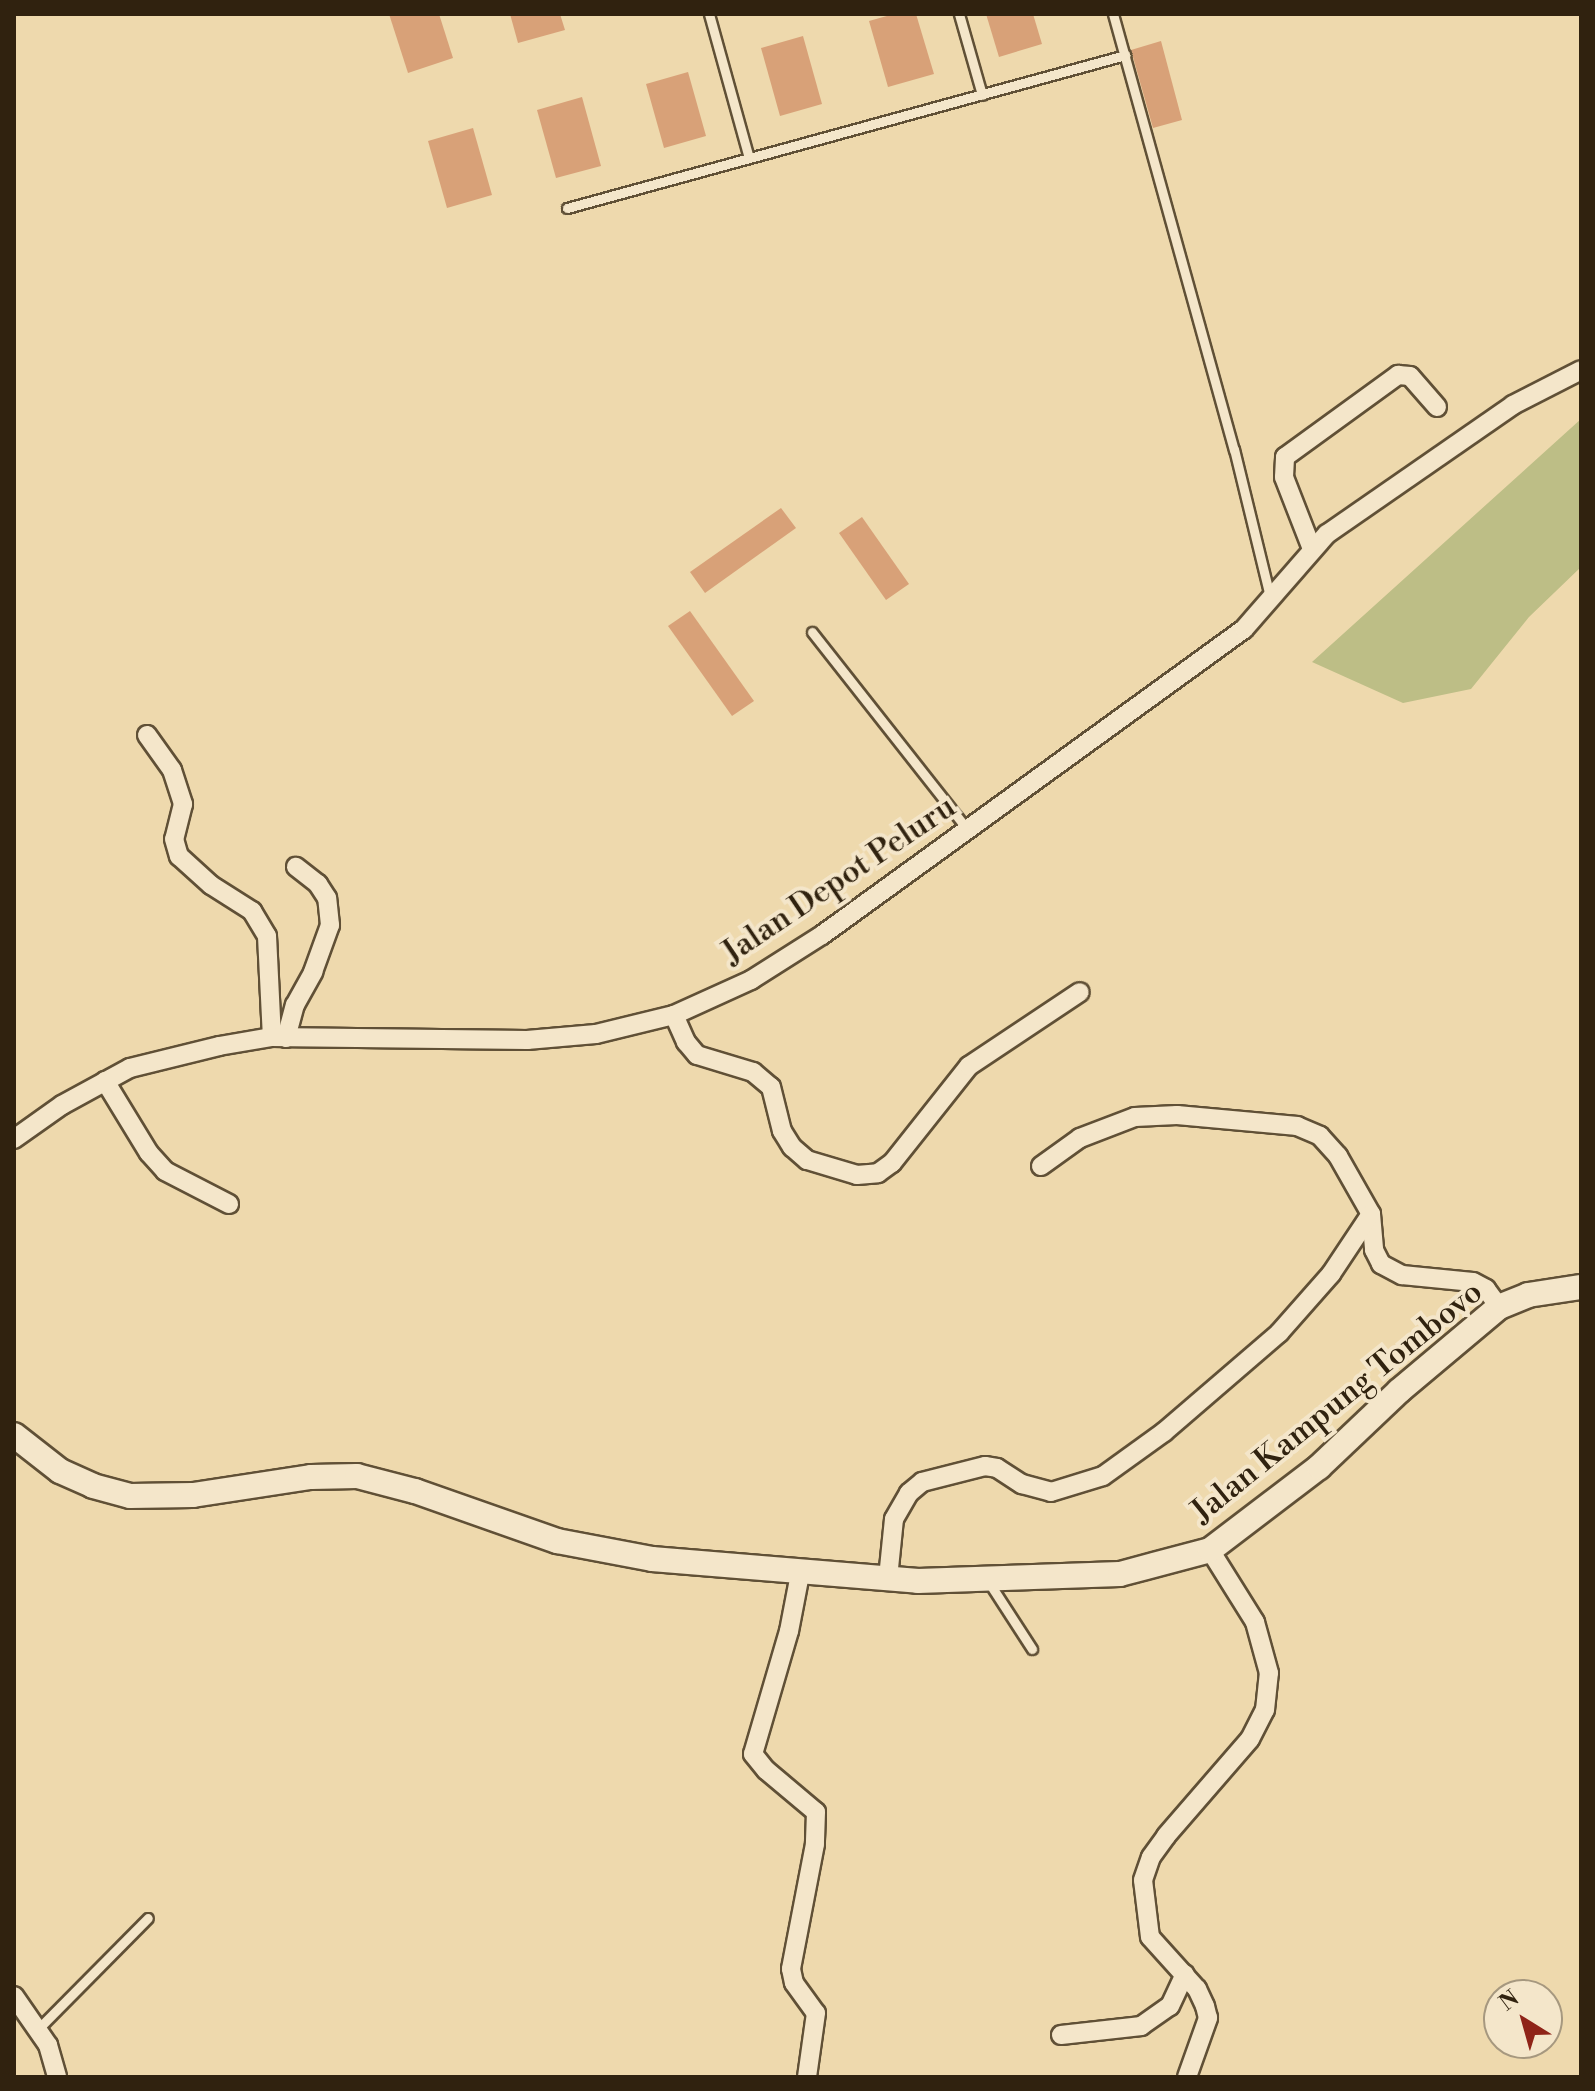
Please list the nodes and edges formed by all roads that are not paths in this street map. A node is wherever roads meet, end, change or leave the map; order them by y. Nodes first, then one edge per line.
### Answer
1 (709, 14) edge
2 (959, 14) edge
3 (1113, 14) edge
4 (1125, 55) junction
5 (982, 95) junction
6 (749, 158) junction
7 (567, 208) dead end
8 (1581, 370) edge
9 (1437, 407) dead end
10 (1312, 549) junction
11 (1271, 601) junction
12 (812, 632) dead end
13 (147, 735) dead end
14 (967, 829) junction
15 (296, 867) dead end
16 (1080, 992) dead end
17 (674, 1015) junction
18 (279, 1038) junction
19 (105, 1081) junction
20 (14, 1139) edge
21 (1041, 1166) dead end
22 (229, 1204) dead end
23 (1371, 1214) junction
24 (1581, 1287) edge
25 (1499, 1307) junction
26 (14, 1435) edge
27 (1210, 1550) junction
28 (800, 1574) junction
29 (888, 1578) junction
30 (987, 1579) junction
31 (1032, 1649) dead end
32 (148, 1918) dead end
33 (1185, 1974) junction
34 (14, 1996) edge
35 (38, 2029) junction
36 (1061, 2035) dead end
37 (57, 2077) edge
38 (807, 2077) edge
39 (1187, 2077) edge

1 - 6 lane
2 - 5 lane
3 - 4 lane
4 - 5 lane
4 - 11 lane
5 - 6 lane
6 - 7 lane
8 - 10 street, Jalan Depot Peluru
9 - 10 street
10 - 11 street, Jalan Depot Peluru
11 - 14 street, Jalan Depot Peluru
12 - 14 lane
13 - 18 street
14 - 17 street, Jalan Depot Peluru
15 - 18 street
16 - 17 street
17 - 18 street, Jalan Depot Peluru
18 - 19 street, Jalan Depot Peluru
19 - 20 street, Jalan Depot Peluru
19 - 22 street
21 - 23 street
23 - 25 street
23 - 29 street
24 - 25 street, Jalan Kampung Tombovo
25 - 27 street, Jalan Kampung Tombovo
26 - 28 street, Jalan Kampung Tombovo
27 - 30 street, Jalan Kampung Tombovo
27 - 33 street
28 - 29 street, Jalan Kampung Tombovo
28 - 38 street
29 - 30 street, Jalan Kampung Tombovo
30 - 31 lane
32 - 35 lane
33 - 36 street
33 - 39 street
34 - 35 street
35 - 37 street

